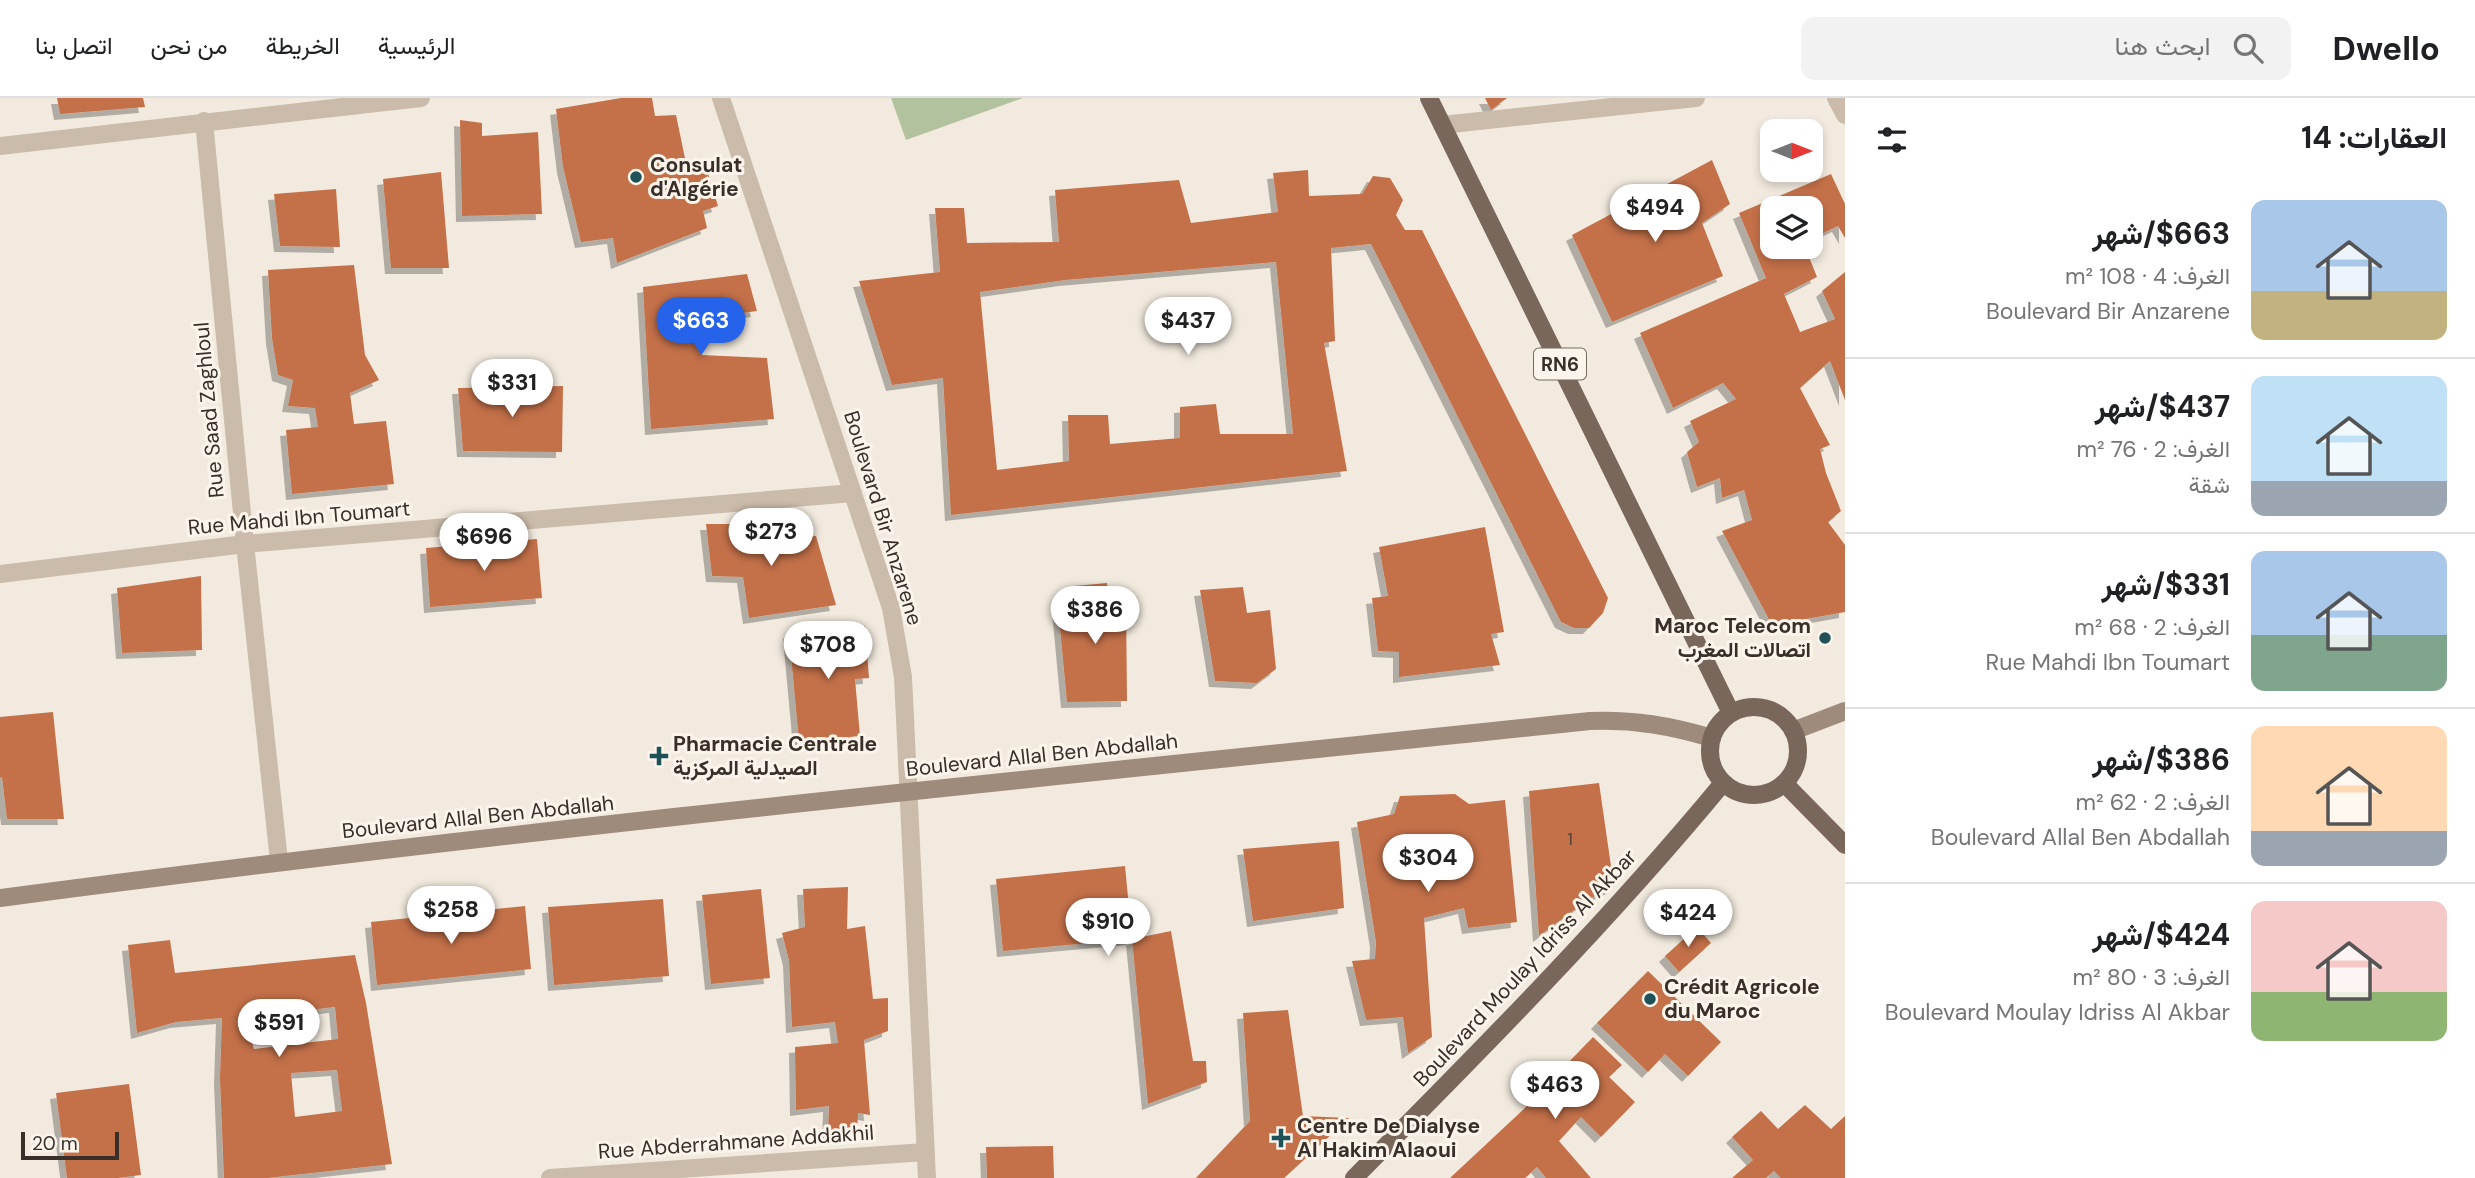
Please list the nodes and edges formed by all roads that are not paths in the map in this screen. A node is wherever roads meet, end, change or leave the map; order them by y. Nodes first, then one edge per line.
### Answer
1 (421, 98) edge
2 (722, 98) edge
3 (1429, 98) edge
4 (1696, 98) edge
5 (1836, 98) edge
6 (1845, 115) edge
7 (204, 121) junction
8 (1443, 125) junction
9 (0, 146) edge
10 (853, 493) junction
11 (245, 544) junction
12 (0, 574) edge
13 (1845, 711) edge
14 (1731, 713) junction
15 (1793, 731) junction
16 (1712, 738) junction
17 (1723, 783) junction
18 (1784, 783) junction
19 (910, 792) junction
20 (1845, 845) edge
21 (279, 861) junction
22 (0, 898) edge
23 (925, 1152) junction
24 (550, 1178) edge
25 (927, 1178) edge
26 (1354, 1178) edge

1 - 7 street
2 - 10 street, Boulevard Bir Anzarene
3 - 8 main road, RN6
4 - 8 street
5 - 6 street
7 - 9 street
7 - 11 street, Rue Saad Zaghloul
8 - 14 main road, RN6
10 - 11 street, Rue Mahdi Ibn Toumart
10 - 19 street, Boulevard Bir Anzarene
11 - 12 street, Rue Mahdi Ibn Toumart
11 - 21 street, Rue Saad Zaghloul
13 - 15 main road
14 - 15 main road
14 - 16 main road
15 - 18 main road
16 - 17 main road
16 - 19 main road, Boulevard Allal Ben Abdallah
17 - 18 main road
17 - 26 main road, Boulevard Moulay Idriss Al Akbar
18 - 20 main road
19 - 21 main road, Boulevard Allal Ben Abdallah
19 - 23 street, Boulevard Bir Anzarene
21 - 22 main road, Boulevard Allal Ben Abdallah
23 - 24 street, Rue Abderrahmane Addakhil
23 - 25 street, Boulevard Bir Anzarene

